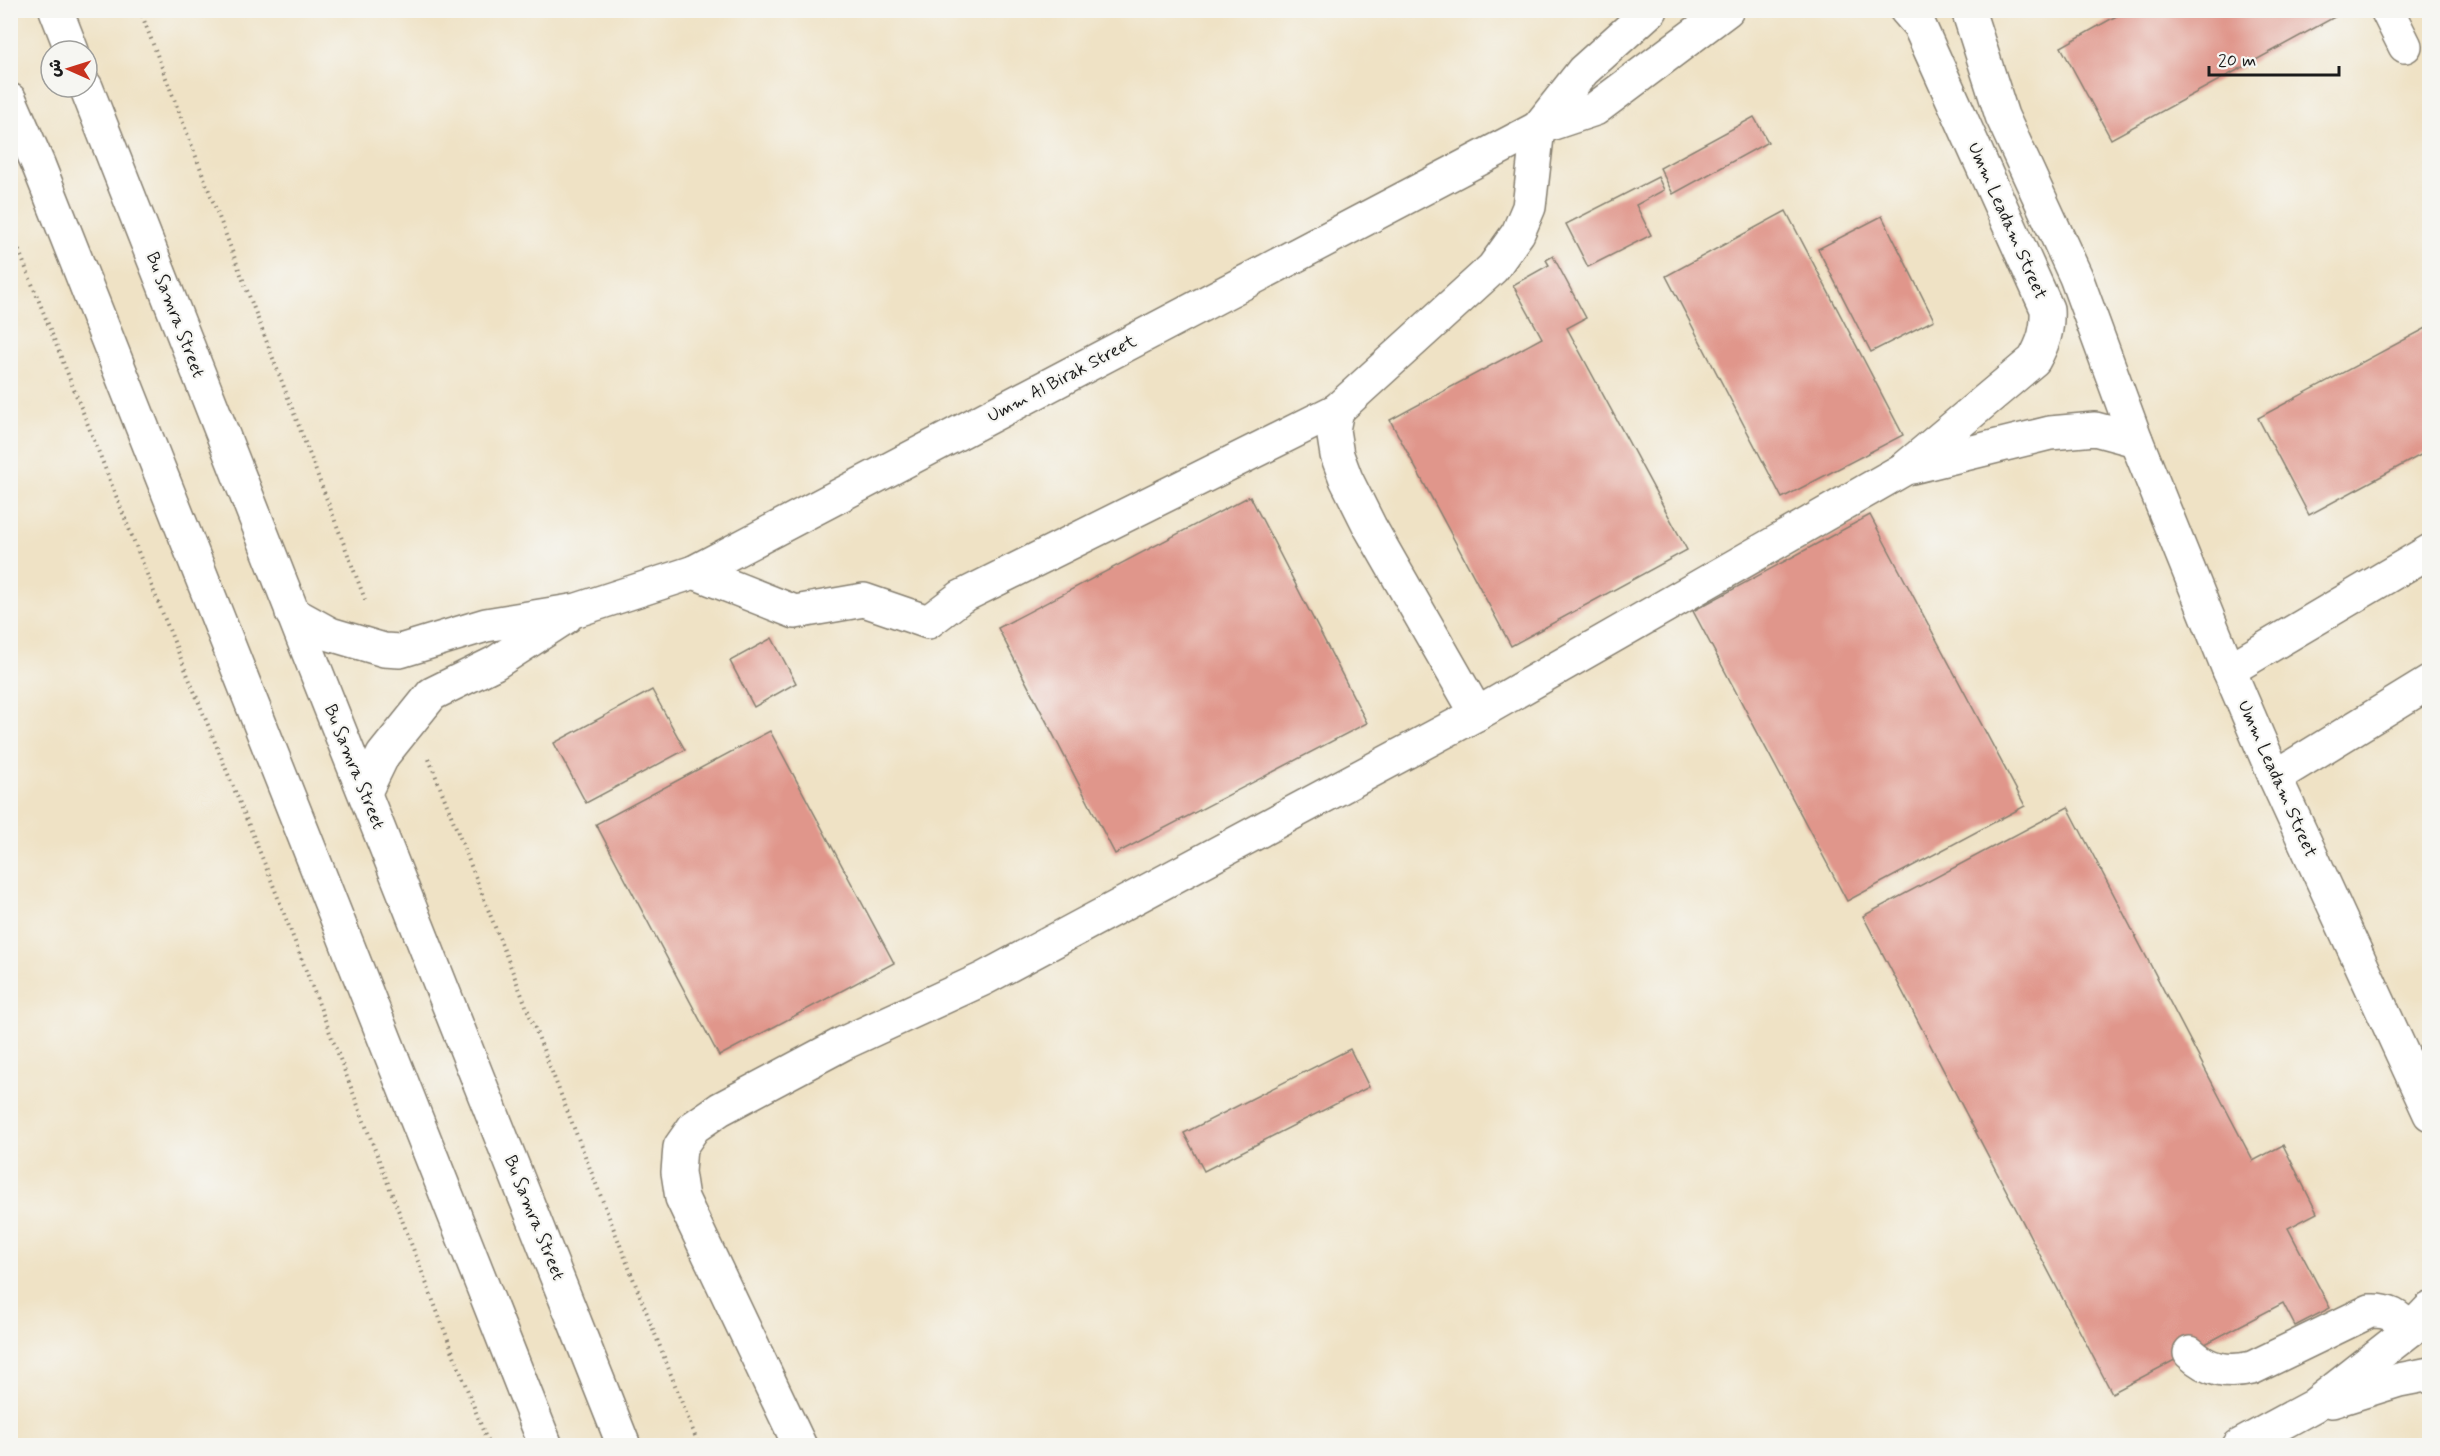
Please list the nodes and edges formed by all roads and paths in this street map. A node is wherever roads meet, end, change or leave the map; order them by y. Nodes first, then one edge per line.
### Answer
1 (56, 10) edge
2 (1651, 10) edge
3 (1727, 10) edge
4 (1906, 10) edge
5 (1968, 10) edge
6 (2387, 10) edge
7 (67, 39) edge
8 (2405, 46) dead end
9 (91, 99) edge
10 (10, 100) edge
11 (1538, 128) junction
12 (10, 228) edge
13 (1337, 410) junction
14 (2136, 440) junction
15 (1904, 469) junction
16 (2430, 551) edge
17 (694, 572) junction
18 (577, 610) junction
19 (292, 613) junction
20 (2229, 670) junction
21 (2430, 682) edge
22 (1477, 714) junction
23 (2275, 777) junction
24 (365, 792) junction
25 (2430, 1114) edge
26 (2420, 1320) edge
27 (2190, 1353) dead end
28 (2430, 1374) edge
29 (2313, 1406) junction
30 (489, 1446) edge
31 (546, 1446) edge
32 (624, 1446) edge
33 (800, 1446) edge
34 (2239, 1446) edge

1 - 7 street
2 - 11 street, Umm Al Birak Street
3 - 11 street, Umm Al Birak Street
4 - 15 street, Umm Leadam Street
5 - 14 street, Umm Leadam Street
6 - 8 street
9 - 19 street, Bu Samra Street
10 - 31 street
11 - 13 street
11 - 17 street, Umm Al Birak Street
12 - 30 path
13 - 17 street
13 - 22 street
14 - 15 street
14 - 20 street, Umm Leadam Street
15 - 22 street
16 - 20 street
17 - 18 street, Umm Al Birak Street
18 - 19 street, Umm Al Birak Street
18 - 24 street, Umm Al Birak Street
19 - 24 street, Bu Samra Street
20 - 23 street, Umm Leadam Street
21 - 23 street
22 - 33 street
23 - 25 street, Umm Leadam Street
24 - 32 street, Bu Samra Street
26 - 27 street
26 - 29 street
28 - 29 street
29 - 34 street

